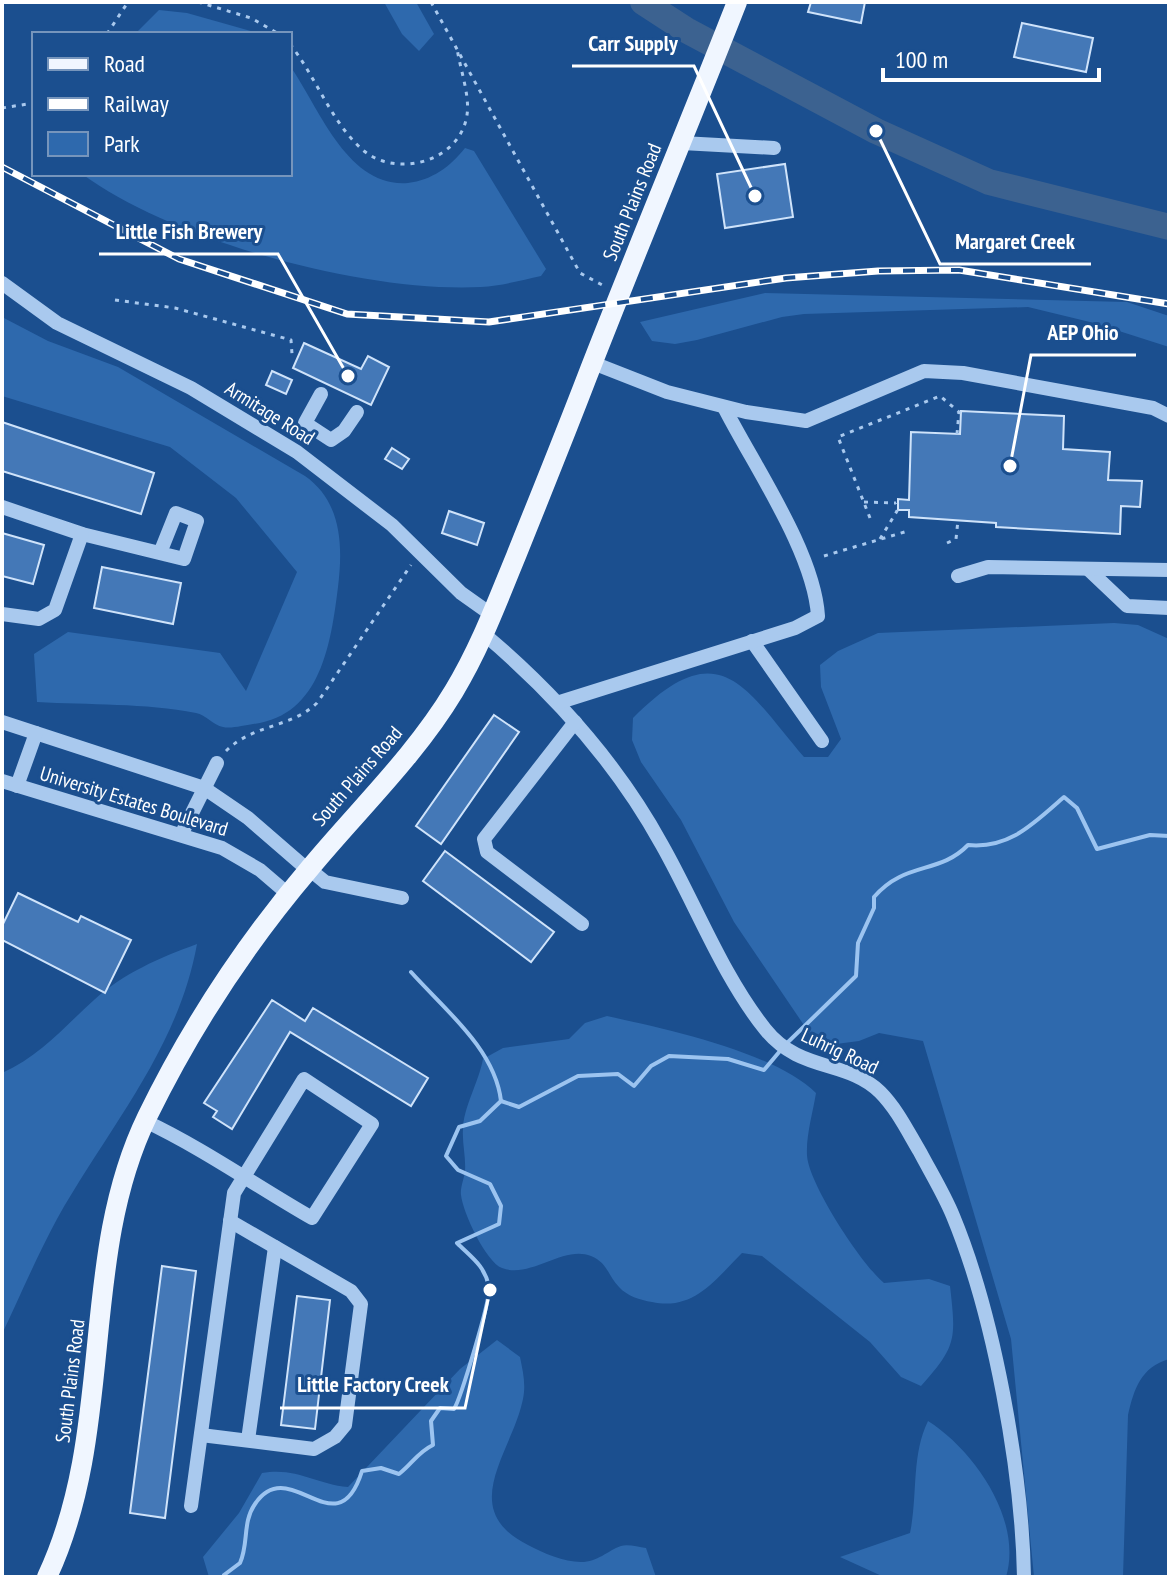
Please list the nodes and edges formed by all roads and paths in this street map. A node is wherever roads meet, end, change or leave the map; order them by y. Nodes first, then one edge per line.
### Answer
1 (128, 2) edge
2 (198, 2) edge
3 (431, 2) edge
4 (737, 2) edge
5 (108, 32) edge
6 (276, 32) edge
7 (456, 45) junction
8 (292, 47) edge
9 (32, 103) edge
10 (2, 108) edge
11 (682, 143) junction
12 (774, 148) dead end
13 (2, 283) edge
14 (621, 291) junction
15 (115, 300) dead end
16 (292, 354) dead end
17 (593, 363) junction
18 (321, 394) dead end
19 (724, 407) junction
20 (357, 412) dead end
21 (1169, 416) edge
22 (313, 429) junction
23 (957, 434) dead end
24 (297, 452) junction
25 (864, 502) junction
26 (2, 507) edge
27 (870, 518) dead end
28 (958, 520) dead end
29 (908, 531) dead end
30 (82, 534) junction
31 (880, 539) junction
32 (947, 543) dead end
33 (419, 552) junction
34 (160, 553) dead end
35 (824, 556) dead end
36 (1089, 570) junction
37 (1169, 570) edge
38 (958, 576) dead end
39 (1169, 608) edge
40 (2, 614) edge
41 (488, 625) junction
42 (752, 641) junction
43 (560, 702) junction
44 (2, 722) edge
45 (575, 722) junction
46 (36, 733) junction
47 (822, 741) dead end
48 (217, 763) joint
49 (2, 781) edge
50 (17, 786) junction
51 (204, 788) junction
52 (181, 835) junction
53 (308, 870) junction
54 (288, 894) junction
55 (402, 898) dead end
56 (582, 924) dead end
57 (145, 1121) junction
58 (243, 1175) junction
59 (230, 1221) junction
60 (275, 1247) junction
61 (201, 1435) junction
62 (248, 1440) junction
63 (191, 1506) dead end
64 (47, 1577) edge
65 (1024, 1577) edge

1 - 5 path
2 - 6 path
3 - 7 path
4 - 11 main road, South Plains Road
7 - 8 path
7 - 14 path
9 - 10 path
11 - 12 street
11 - 14 main road, South Plains Road
13 - 24 street, Armitage Road
14 - 17 main road, South Plains Road
15 - 16 path
17 - 19 street
17 - 41 main road, South Plains Road
18 - 22 street
19 - 21 street
19 - 42 street
20 - 22 street
22 - 24 street
23 - 25 path
24 - 33 street, Armitage Road
25 - 27 path
25 - 31 path
26 - 30 street
28 - 32 path
29 - 31 path
30 - 34 street
30 - 40 street
31 - 35 path
33 - 41 street, Armitage Road
33 - 48 path
36 - 37 street
36 - 38 street
36 - 39 street
41 - 43 street, Luhrig Road
41 - 53 main road, South Plains Road
42 - 43 street
42 - 47 street
43 - 45 street, Luhrig Road
44 - 46 street, University Estates Boulevard
45 - 56 street
45 - 65 street, Luhrig Road
46 - 50 street
46 - 51 street, University Estates Boulevard
48 - 51 street
49 - 50 street, University Estates Boulevard
50 - 52 street, University Estates Boulevard
51 - 52 street
51 - 53 street, University Estates Boulevard
52 - 54 street, University Estates Boulevard
53 - 54 main road, South Plains Road
53 - 55 street, University Estates Boulevard
54 - 57 main road, South Plains Road
57 - 58 street
57 - 64 main road, South Plains Road
58 - 58 street
58 - 59 street
59 - 60 street
59 - 61 street
60 - 62 street
60 - 62 street
61 - 62 street
61 - 63 street

